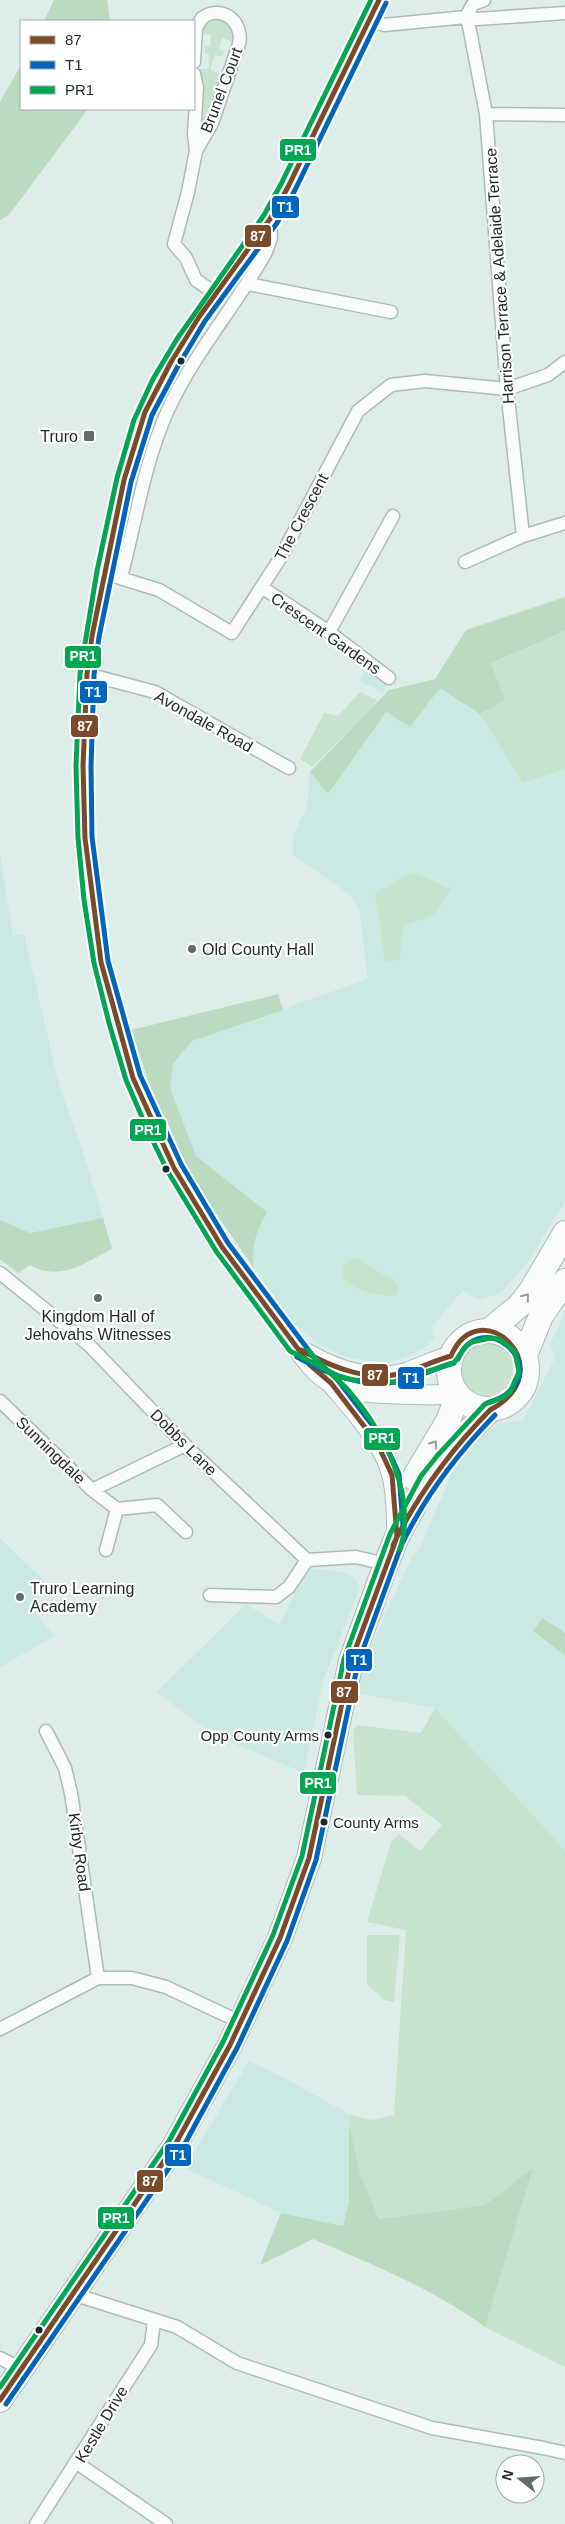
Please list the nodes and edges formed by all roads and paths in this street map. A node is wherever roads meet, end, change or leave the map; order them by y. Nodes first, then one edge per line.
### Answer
1 (379, 0) edge
2 (484, 0) edge
3 (565, 13) edge
4 (466, 17) junction
5 (370, 20) junction
6 (195, 45) edge
7 (195, 79) edge
8 (486, 114) junction
9 (565, 115) edge
10 (196, 151) junction
11 (270, 219) junction
12 (248, 284) junction
13 (216, 294) junction
14 (391, 312) dead end
15 (565, 362) edge
16 (507, 389) junction
17 (393, 516) dead end
18 (565, 523) edge
19 (523, 536) junction
20 (465, 562) dead end
21 (112, 575) junction
22 (263, 588) junction
23 (329, 632) junction
24 (87, 674) junction
25 (389, 678) dead end
26 (289, 768) dead end
27 (565, 1234) edge
28 (0, 1273) edge
29 (565, 1281) edge
30 (490, 1330) junction
31 (295, 1346) junction
32 (525, 1355) junction
33 (451, 1356) junction
34 (330, 1383) junction
35 (456, 1394) junction
36 (0, 1401) edge
37 (490, 1410) junction
38 (185, 1445) junction
39 (92, 1490) junction
40 (117, 1510) junction
41 (186, 1532) dead end
42 (397, 1537) junction
43 (106, 1550) dead end
44 (307, 1560) junction
45 (386, 1564) junction
46 (210, 1596) dead end
47 (46, 1731) dead end
48 (98, 1978) junction
49 (240, 2022) junction
50 (0, 2029) edge
51 (73, 2294) junction
52 (154, 2321) junction
53 (0, 2358) edge
54 (21, 2369) junction
55 (0, 2400) edge
56 (565, 2453) edge
57 (77, 2463) junction
58 (36, 2524) edge
59 (166, 2524) edge

1 - 5 street
2 - 4 street
3 - 4 street
4 - 5 street
4 - 8 street, Harrison Terrace & Adelaide Terrace
5 - 11 street
6 - 10 street, Brunel Court
7 - 10 street, Brunel Court
8 - 9 street
8 - 16 street, Harrison Terrace & Adelaide Terrace
10 - 13 street, Brunel Court
11 - 12 street
11 - 13 street
12 - 14 street
12 - 21 street
13 - 21 street
15 - 16 street
16 - 19 street, Harrison Terrace & Adelaide Terrace
16 - 22 street, The Crescent
17 - 23 street
18 - 19 street
19 - 20 street
21 - 22 street, The Crescent
21 - 24 street
22 - 23 street, Crescent Gardens
23 - 25 street, Crescent Gardens
24 - 26 street, Avondale Road
24 - 31 street
30 -> 27 highway
28 - 38 street, Dobbs Lane
29 - 32 highway
30 - 32 highway
30 - 33 highway
31 - 33 street
31 - 34 street
32 - 37 highway
33 - 35 highway
34 - 35 street
34 - 42 street
35 - 37 highway
42 -> 35 highway
36 - 39 street, Sunningdale
37 - 42 highway
38 - 39 street, Sunningdale
38 - 44 street, Dobbs Lane
39 - 40 street
40 - 41 street
40 - 43 street
42 - 45 highway
44 - 45 street
44 - 46 street
45 - 49 highway
47 - 48 street, Kirby Road
48 - 49 street
48 - 50 street
49 - 51 highway
51 - 52 street
51 - 54 highway
52 - 56 street
52 - 57 street, Kestle Drive
53 - 54 street
54 - 55 highway
57 - 58 street, Kestle Drive
57 - 59 street

